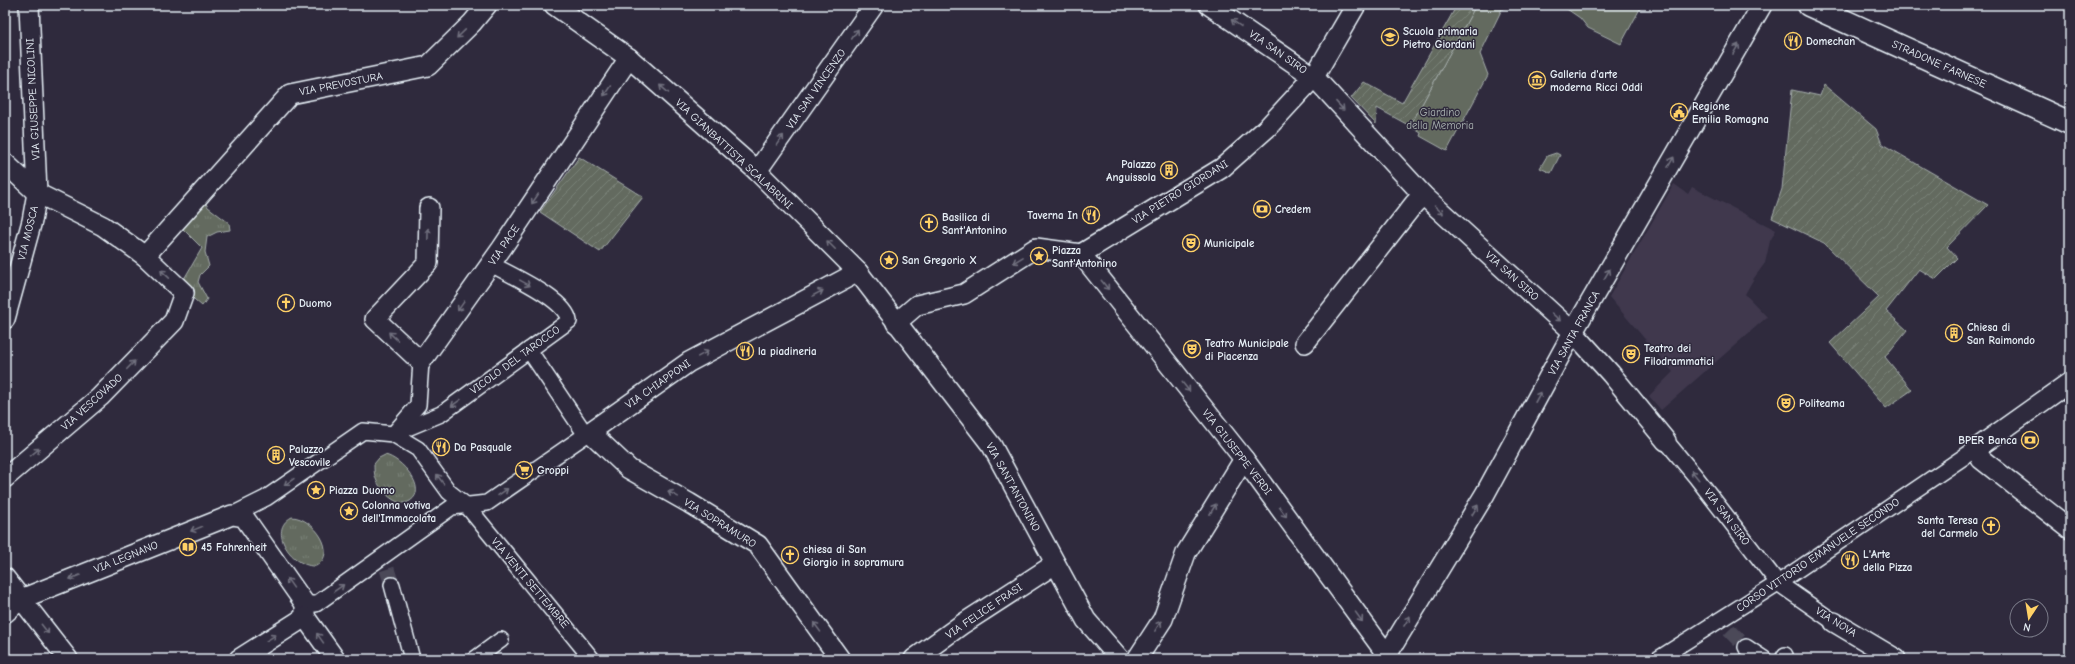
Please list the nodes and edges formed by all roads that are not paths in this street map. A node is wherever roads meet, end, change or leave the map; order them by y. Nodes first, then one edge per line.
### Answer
1 (28, 5) edge
2 (487, 5) edge
3 (554, 5) edge
4 (874, 5) edge
5 (1209, 5) edge
6 (1356, 5) edge
7 (1762, 5) edge
8 (1809, 5) edge
9 (629, 58) junction
10 (1314, 77) junction
11 (2070, 123) edge
12 (5, 163) edge
13 (757, 171) junction
14 (37, 193) junction
15 (1423, 195) junction
16 (429, 208) dead end
17 (1081, 254) junction
18 (145, 256) junction
19 (491, 264) junction
20 (858, 272) junction
21 (5, 319) edge
22 (896, 323) junction
23 (1573, 332) junction
24 (1305, 344) dead end
25 (529, 350) junction
26 (421, 362) junction
27 (2070, 382) edge
28 (588, 433) junction
29 (393, 434) junction
30 (1666, 441) joint
31 (1976, 448) junction
32 (1244, 460) junction
33 (5, 478) edge
34 (467, 506) junction
35 (232, 515) junction
36 (2070, 529) edge
37 (1055, 564) junction
38 (5, 578) edge
39 (1778, 584) junction
40 (392, 585) tunnel mouth
41 (21, 599) junction
42 (305, 611) junction
43 (5, 613) edge
44 (1834, 622) joint
45 (501, 640) dead end
46 (1746, 647) tunnel mouth
47 (1387, 658) edge
48 (68, 659) edge
49 (238, 659) edge
50 (335, 659) edge
51 (412, 659) edge
52 (475, 659) edge
53 (592, 659) edge
54 (840, 659) edge
55 (914, 659) edge
56 (1120, 659) edge
57 (1137, 659) edge
58 (1659, 659) edge
59 (1764, 659) edge
60 (1896, 659) edge

1 - 14 street, VIA GIUSEPPE NICOLINI
2 -> 18 street, VIA PREVOSTURA
3 - 9 street, VIA GIANBATTISTA SCALABRINI
13 -> 4 street, VIA SAN VINCENZO
10 -> 5 street, VIA SAN SIRO
6 - 10 street, VIA PIETRO GIORDANI
23 -> 7 street, VIA SANTA FRANCA
8 - 11 street, STRADONE FARNESE
13 -> 9 street, VIA GIANBATTISTA SCALABRINI
9 -> 19 street, VIA PACE
10 -> 15 street, VIA SAN SIRO
10 - 17 street, VIA PIETRO GIORDANI
12 - 14 street
20 -> 13 street, VIA GIANBATTISTA SCALABRINI
14 - 18 street
14 - 21 street, VIA MOSCA
15 -> 23 street, VIA SAN SIRO
15 - 24 street
26 -> 16 street
17 -> 22 street
17 -> 32 street, VIA GIUSEPPE VERDI
33 -> 18 street, VIA VESCOVADO
19 -> 25 street, VICOLO DEL TAROCCO
19 -> 26 street, VIA PACE
20 - 22 street, VIA GIANBATTISTA SCALABRINI
28 -> 20 street, VIA CHIAPPONI
22 - 37 street, VIA SANT'ANTONINO
23 - 30 street, VIA SAN SIRO
47 -> 23 street, VIA SANTA FRANCA
25 - 28 street
25 -> 29 street, VICOLO DEL TAROCCO
26 - 29 street
27 - 31 street, CORSO VITTORIO EMANUELE SECONDO
34 -> 28 street, VIA CHIAPPONI
54 -> 28 street, VIA SOPRAMURO
34 -> 29 street
29 -> 35 street
39 -> 30 street, VIA SAN SIRO
31 - 36 street
31 - 39 street, CORSO VITTORIO EMANUELE SECONDO
32 -> 47 street, VIA GIUSEPPE VERDI
57 -> 32 street
42 -> 34 street
34 - 53 street, VIA VENTI SETTEMBRE
35 -> 41 street, VIA LEGNANO
42 -> 35 street
37 - 55 street, VIA FELICE FRASI
37 - 56 street, VIA SANT'ANTONINO
38 - 41 street
39 - 44 street, VIA NOVA
39 - 58 street, CORSO VITTORIO EMANUELE SECONDO
40 - 51 street
41 - 43 street, VIA LEGNANO
41 -> 48 street
49 -> 42 street
50 -> 42 street
44 - 60 street, VIA NOVA
45 - 52 street
46 - 59 street

